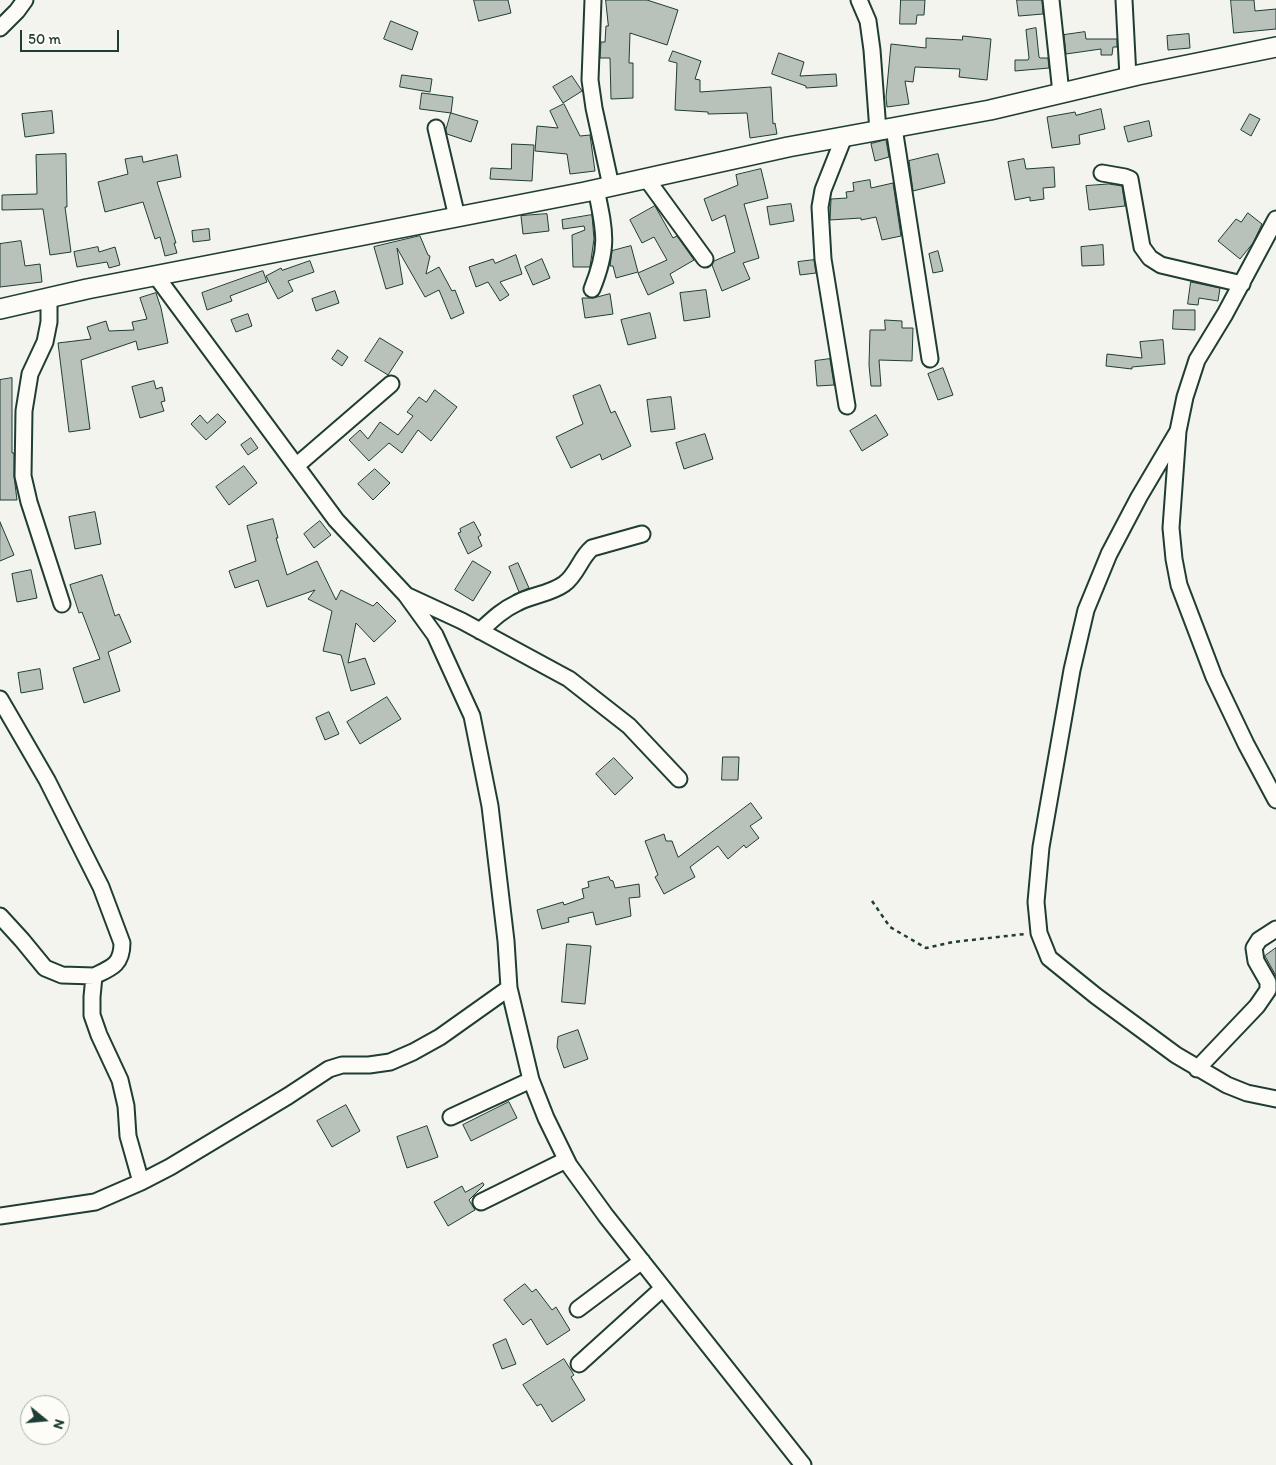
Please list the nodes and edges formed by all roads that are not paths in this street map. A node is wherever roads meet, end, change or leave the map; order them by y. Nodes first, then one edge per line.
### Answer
1 (25, 0) edge
2 (593, 0) edge
3 (859, 0) edge
4 (1051, 0) edge
5 (1124, 0) edge
6 (0, 28) edge
7 (1276, 47) edge
8 (1128, 77) junction
9 (1061, 93) junction
10 (436, 128) dead end
11 (886, 129) junction
12 (844, 137) junction
13 (1102, 173) dead end
14 (646, 178) junction
15 (604, 188) junction
16 (456, 217) junction
17 (1276, 219) edge
18 (705, 260) dead end
19 (156, 276) junction
20 (1242, 284) junction
21 (592, 288) dead end
22 (49, 298) junction
23 (0, 308) edge
24 (930, 359) dead end
25 (391, 384) dead end
26 (847, 406) dead end
27 (1178, 431) junction
28 (296, 466) junction
29 (642, 534) dead end
30 (406, 595) junction
31 (62, 604) dead end
32 (480, 631) junction
33 (0, 699) edge
34 (679, 780) dead end
35 (1276, 800) edge
36 (0, 916) edge
37 (1276, 929) edge
38 (94, 976) junction
39 (509, 988) junction
40 (1197, 1068) junction
41 (531, 1080) junction
42 (1276, 1098) edge
43 (451, 1117) dead end
44 (566, 1160) junction
45 (141, 1182) junction
46 (481, 1202) dead end
47 (0, 1216) edge
48 (642, 1261) junction
49 (663, 1288) junction
50 (578, 1309) dead end
51 (579, 1364) dead end
52 (803, 1465) edge

1 - 6 street
2 - 15 street
3 - 11 street
4 - 9 street
5 - 8 street
7 - 8 main road
8 - 9 main road
9 - 11 main road
10 - 16 street
11 - 12 main road
11 - 24 street
12 - 14 main road
12 - 26 street
13 - 20 street
14 - 15 main road
14 - 18 street
15 - 16 main road
15 - 21 street
16 - 19 main road
17 - 20 street
19 - 22 main road
19 - 28 street
20 - 27 street
22 - 23 main road
22 - 31 street
25 - 28 street
27 - 35 street
27 - 40 street
28 - 30 street
29 - 32 street
30 - 32 street
30 - 39 street
32 - 34 street
33 - 38 street
36 - 38 street
37 - 40 street
38 - 45 street
39 - 41 street
39 - 45 street
40 - 42 street
41 - 43 street
41 - 44 street
44 - 46 street
44 - 48 street
45 - 47 street
48 - 49 street
48 - 50 street
49 - 51 street
49 - 52 street

